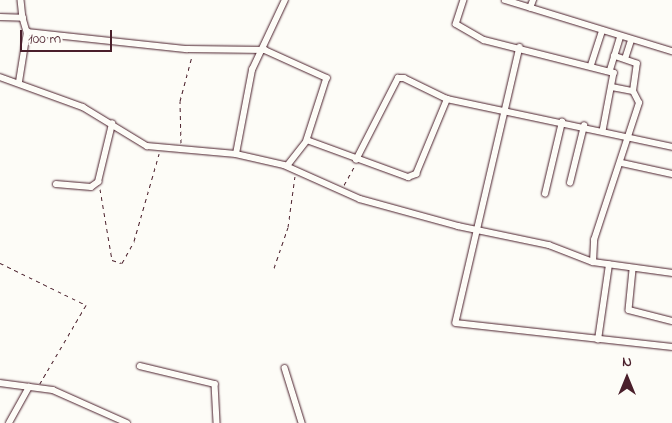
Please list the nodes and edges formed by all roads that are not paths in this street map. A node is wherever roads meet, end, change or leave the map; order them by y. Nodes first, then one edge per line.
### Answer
1 (21, 0) edge
2 (285, 0) edge
3 (464, 0) edge
4 (505, 0) edge
5 (533, 0) edge
6 (530, 8) junction
7 (0, 17) edge
8 (23, 18) junction
9 (602, 31) junction
10 (27, 32) junction
11 (620, 37) junction
12 (631, 40) junction
13 (520, 47) junction
14 (265, 50) junction
15 (672, 51) edge
16 (614, 56) junction
17 (625, 59) junction
18 (591, 65) junction
19 (610, 70) junction
20 (0, 77) edge
21 (19, 82) junction
22 (612, 87) junction
23 (632, 91) junction
24 (447, 99) junction
25 (503, 110) junction
26 (562, 122) junction
27 (112, 124) junction
28 (584, 126) junction
29 (603, 130) junction
30 (630, 136) junction
31 (307, 140) junction
32 (672, 147) edge
33 (236, 154) junction
34 (356, 160) junction
35 (622, 163) junction
36 (287, 166) junction
37 (672, 174) edge
38 (570, 183) dead end
39 (56, 184) dead end
40 (545, 194) dead end
41 (475, 230) junction
42 (593, 262) junction
43 (609, 265) junction
44 (633, 270) junction
45 (672, 273) edge
46 (672, 321) edge
47 (598, 340) junction
48 (672, 347) edge
49 (140, 366) dead end
50 (285, 368) dead end
51 (0, 383) edge
52 (29, 387) junction
53 (108, 420) edge
54 (9, 423) edge
55 (127, 423) edge
56 (217, 423) edge
57 (302, 423) edge

1 - 8 street
2 - 14 street
3 - 13 street
4 - 6 street
5 - 6 street
6 - 9 street
7 - 8 street
8 - 10 street
9 - 11 street
9 - 18 street
10 - 14 street
10 - 21 street
11 - 12 street
11 - 16 street
12 - 15 street
12 - 17 street
13 - 18 street
13 - 25 street
14 - 31 street
14 - 33 street
16 - 17 street
16 - 19 street
17 - 23 street
18 - 19 street
19 - 22 street
20 - 21 street
21 - 27 street
22 - 23 street
22 - 29 street
23 - 30 street
24 - 25 street
24 - 34 street
24 - 34 street
25 - 26 street
25 - 41 street
26 - 28 street
26 - 40 street
27 - 33 street
27 - 39 street
28 - 29 street
28 - 38 street
29 - 30 street
30 - 32 street
30 - 35 street
31 - 34 street
31 - 36 street
33 - 36 street
35 - 37 street
35 - 42 street
36 - 41 street
41 - 42 street
41 - 47 street
42 - 43 street
43 - 44 street
43 - 47 street
44 - 45 street
44 - 46 street
47 - 48 street
49 - 56 street
50 - 57 street
51 - 52 street
52 - 53 street
52 - 54 street
53 - 55 street

